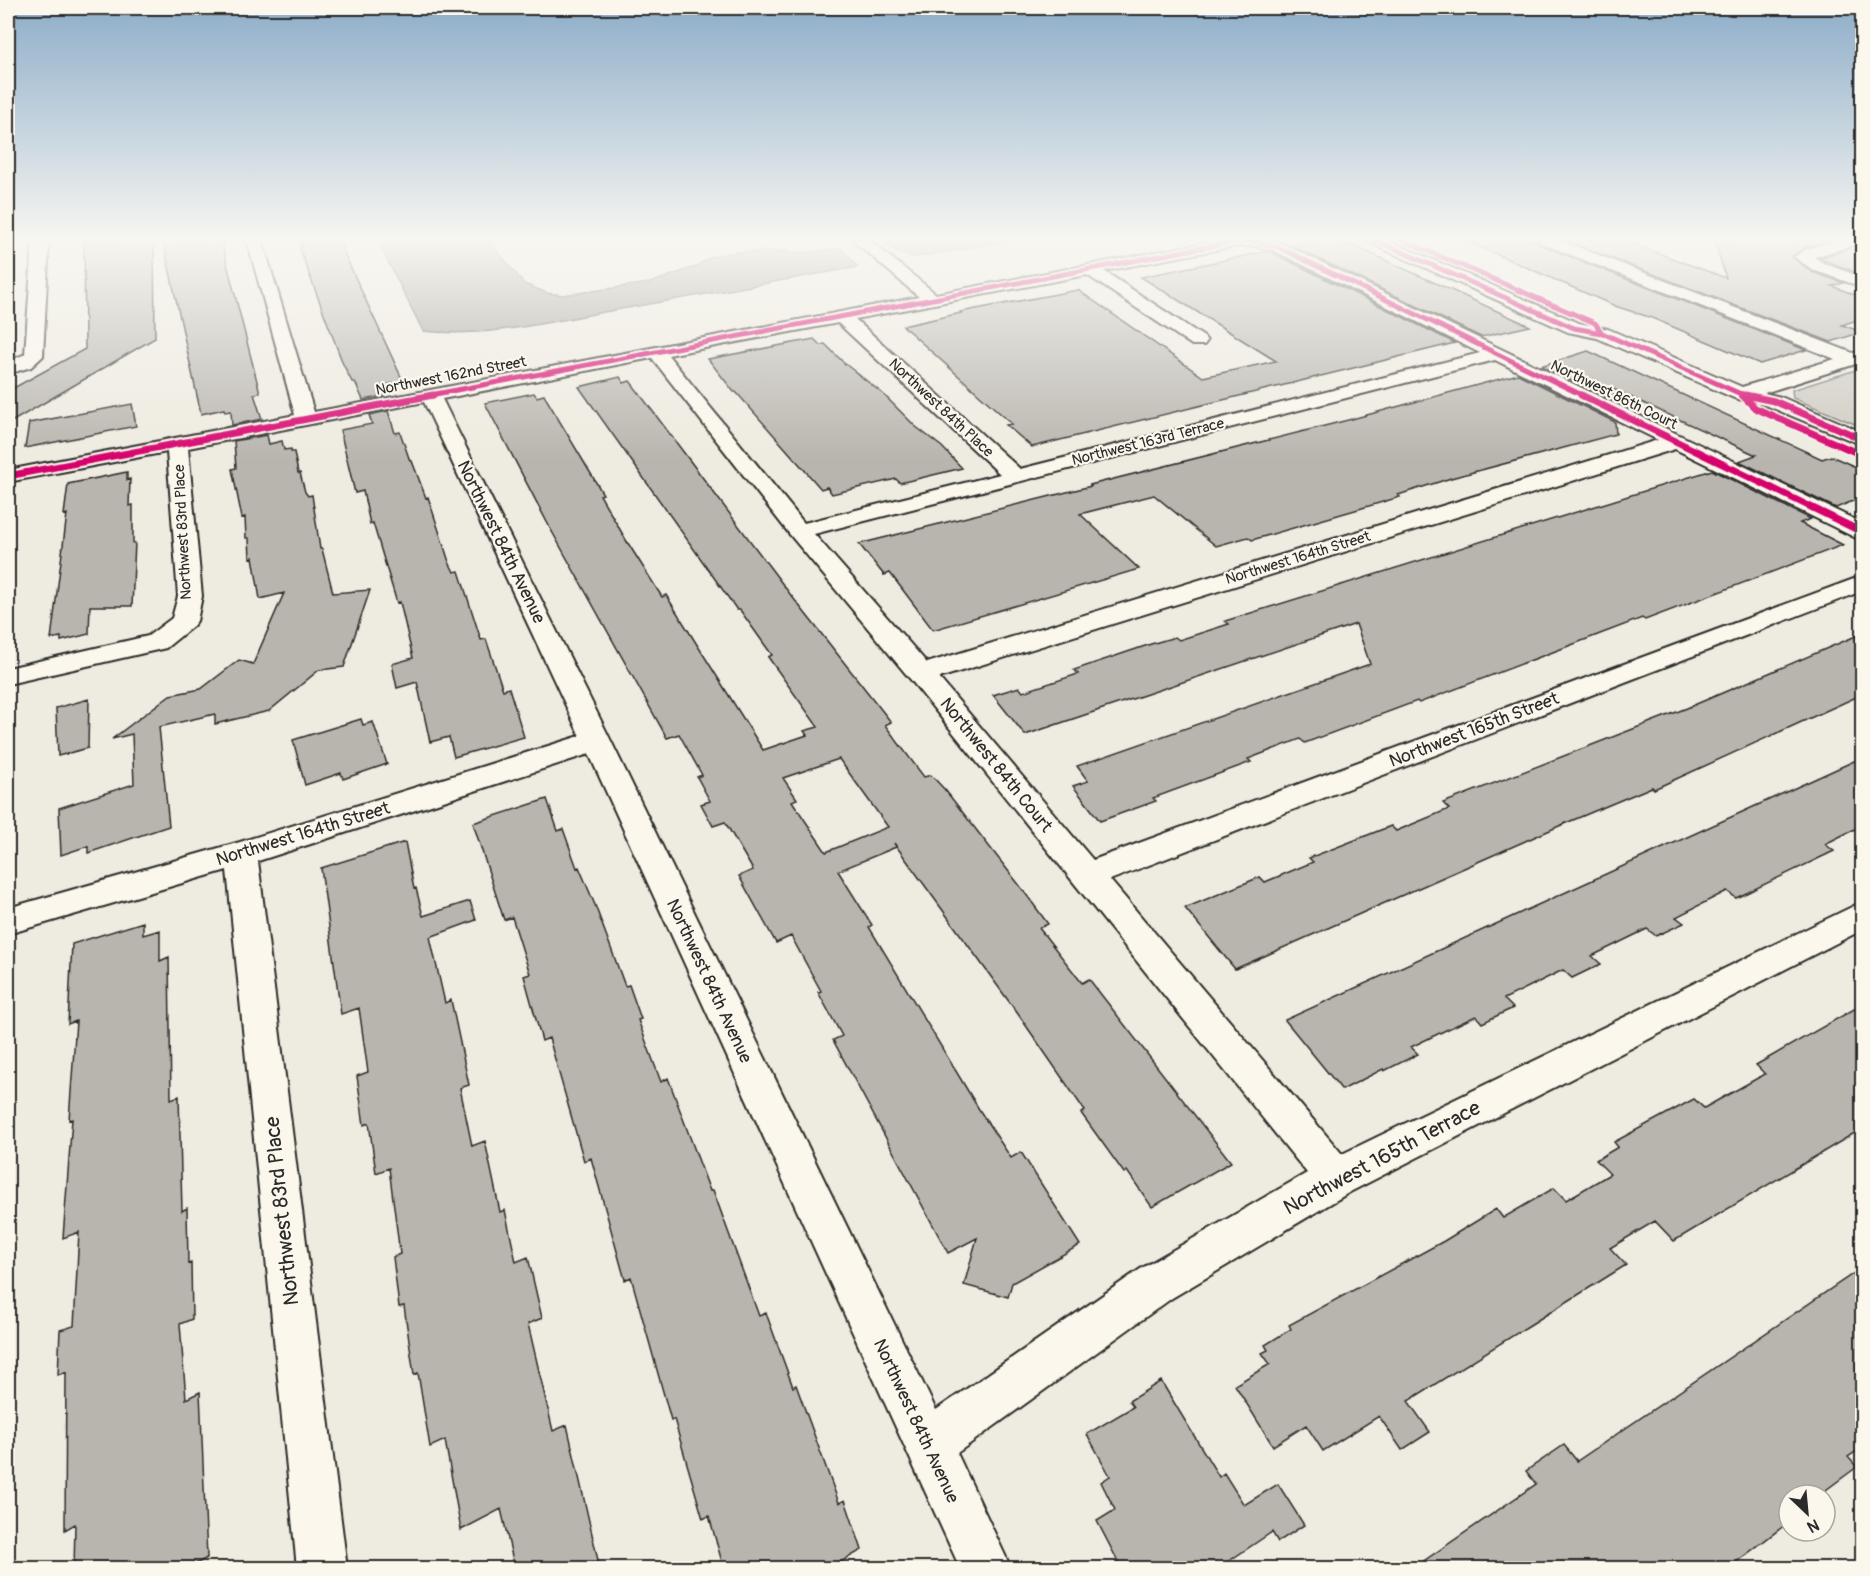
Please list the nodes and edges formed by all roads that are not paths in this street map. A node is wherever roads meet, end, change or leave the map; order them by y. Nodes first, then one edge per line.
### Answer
1 (38, 314) edge
2 (275, 314) edge
3 (854, 314) edge
4 (1156, 314) edge
5 (1414, 314) edge
6 (1541, 314) edge
7 (1573, 314) edge
8 (1741, 314) edge
9 (841, 316) junction
10 (1602, 333) junction
11 (1197, 341) dead end
12 (656, 352) junction
13 (1497, 354) junction
14 (1857, 357) edge
15 (16, 365) edge
16 (430, 394) junction
17 (1741, 394) junction
18 (306, 419) junction
19 (1863, 439) edge
20 (1675, 442) junction
21 (177, 443) junction
22 (1863, 455) edge
23 (8, 476) edge
24 (1014, 476) junction
25 (799, 531) junction
26 (1863, 532) edge
27 (1863, 583) edge
28 (921, 674) junction
29 (8, 676) edge
30 (597, 741) junction
31 (241, 854) junction
32 (1086, 876) junction
33 (1863, 915) edge
34 (8, 921) edge
35 (1336, 1178) junction
36 (927, 1445) junction
37 (322, 1569) edge
38 (986, 1569) edge

1 - 15 street
2 - 18 street
3 - 9 street, Northwest 162nd Street
4 - 11 street
5 - 13 street, Northwest 86th Court
6 - 10 street
7 - 10 street
8 - 14 street
9 - 12 street, Northwest 162nd Street
9 - 24 street, Northwest 84th Place
10 - 17 street
12 - 16 street, Northwest 162nd Street
12 - 25 street, Northwest 84th Court
13 - 20 street, Northwest 86th Court
13 - 24 street, Northwest 163rd Terrace
14 - 17 street
16 - 18 street, Northwest 162nd Street
16 - 30 street, Northwest 84th Avenue
17 - 19 street
17 - 22 street
18 - 21 street, Northwest 162nd Street
20 - 26 street, Northwest 86th Court
20 - 28 street, Northwest 164th Street
21 - 23 street, Northwest 162nd Street
21 - 29 street, Northwest 83rd Place
24 - 25 street, Northwest 163rd Terrace
25 - 28 street, Northwest 84th Court
27 - 32 street, Northwest 165th Street
28 - 32 street, Northwest 84th Court
30 - 31 street, Northwest 164th Street
30 - 36 street, Northwest 84th Avenue
31 - 34 street, Northwest 164th Street
31 - 37 street, Northwest 83rd Place
32 - 35 street, Northwest 84th Court
33 - 35 street, Northwest 165th Terrace
35 - 36 street, Northwest 165th Terrace
36 - 38 street, Northwest 84th Avenue

